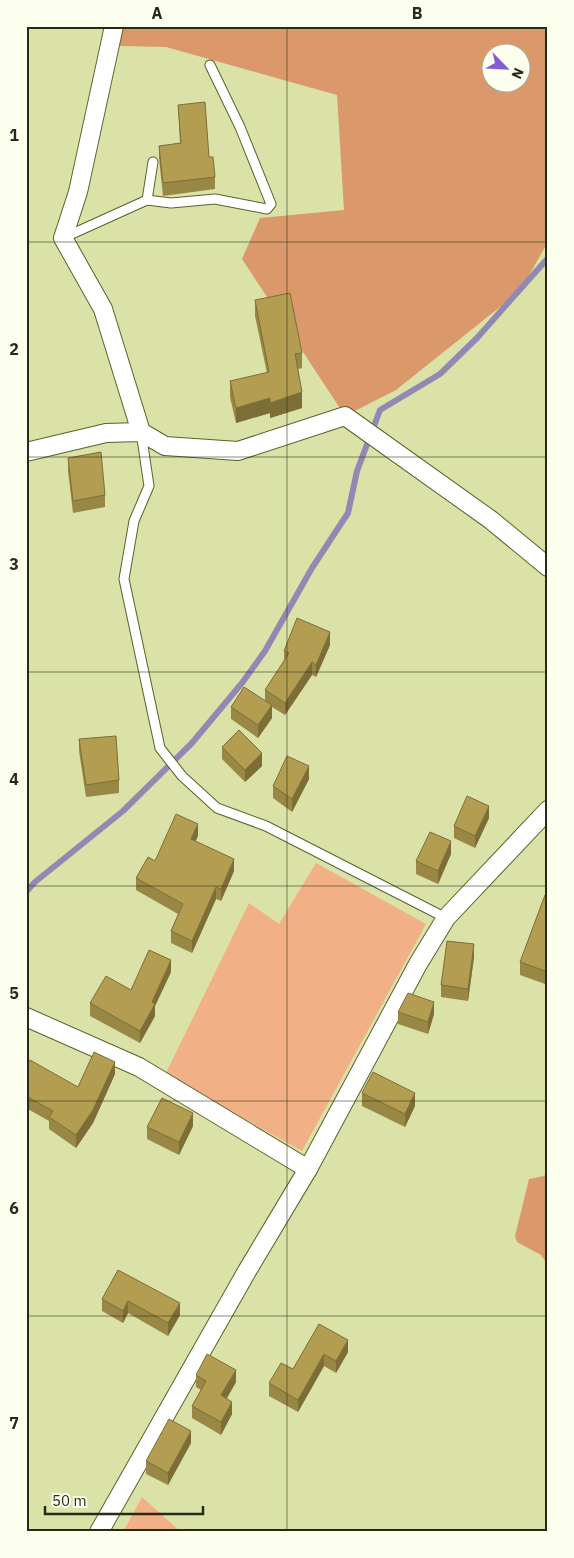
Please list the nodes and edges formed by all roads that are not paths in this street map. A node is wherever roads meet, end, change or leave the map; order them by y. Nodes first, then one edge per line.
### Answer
1 (114, 26) edge
2 (210, 65) dead end
3 (153, 162) dead end
4 (148, 200) junction
5 (63, 238) junction
6 (141, 432) junction
7 (26, 452) edge
8 (548, 567) edge
9 (548, 810) edge
10 (446, 918) junction
11 (26, 1017) edge
12 (308, 1169) junction
13 (99, 1532) edge

1 - 5 street
2 - 4 lane
3 - 4 lane
4 - 5 lane
5 - 6 street
6 - 7 street
6 - 8 street
6 - 10 lane
9 - 10 street
10 - 12 street
11 - 12 street
12 - 13 street

